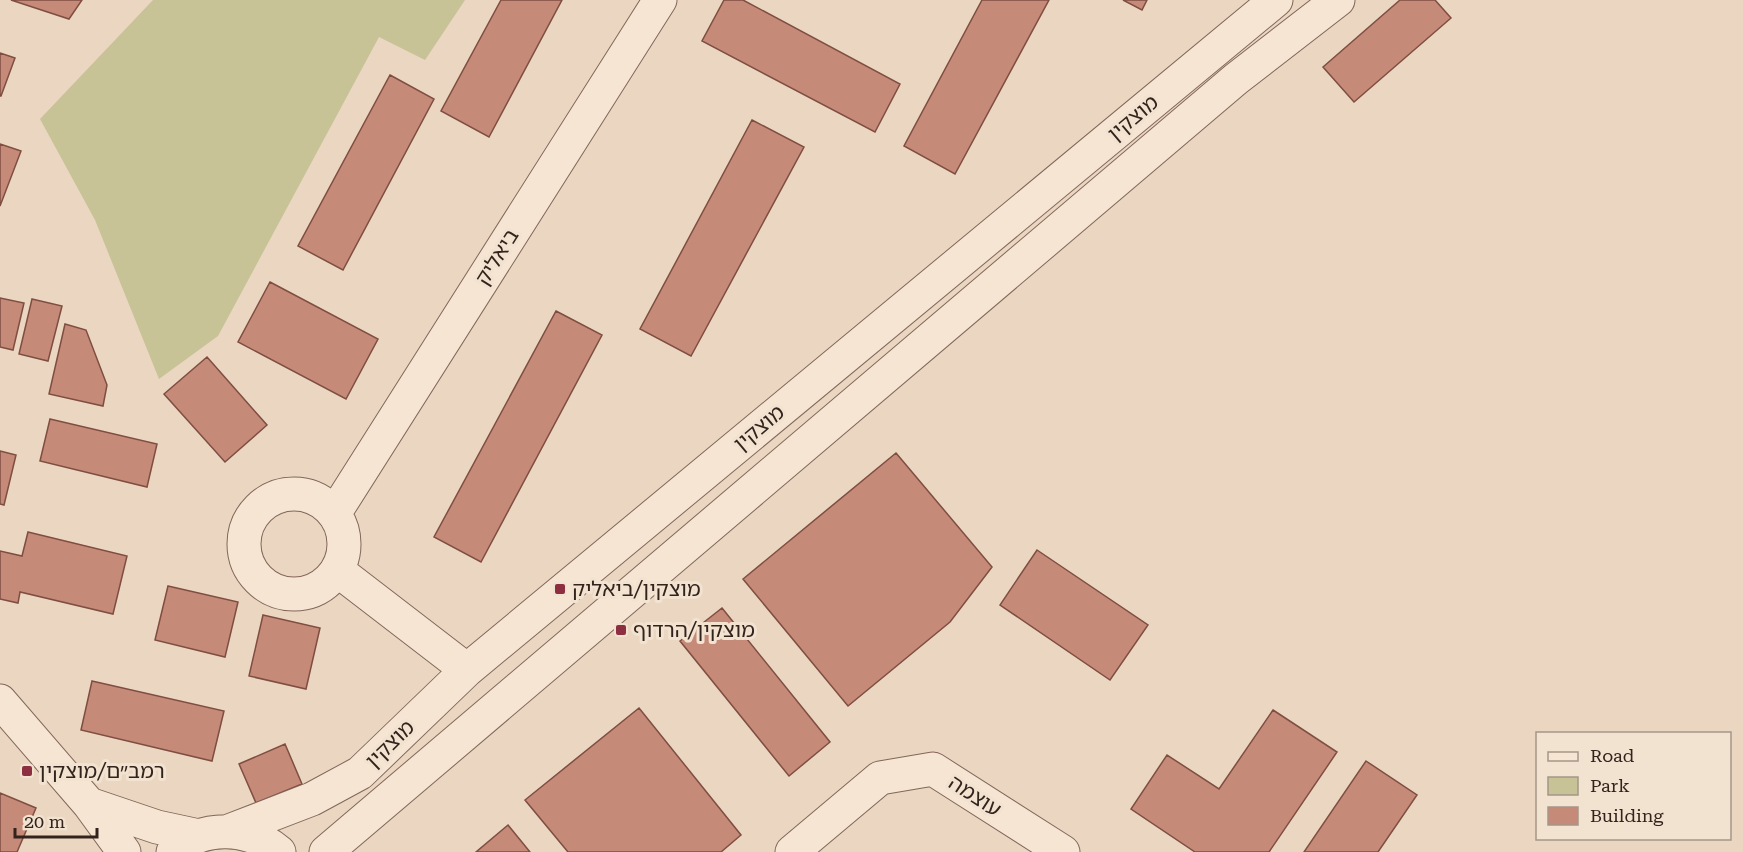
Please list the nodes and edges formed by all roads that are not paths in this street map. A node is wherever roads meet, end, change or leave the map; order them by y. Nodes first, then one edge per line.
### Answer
1 (660, 0) edge
2 (1276, 0) edge
3 (1338, 0) edge
4 (334, 514) junction
5 (337, 570) junction
6 (467, 670) junction
7 (0, 701) edge
8 (89, 804) junction
9 (200, 840) edge
10 (124, 852) edge
11 (279, 852) edge
12 (326, 852) edge
13 (792, 852) edge
14 (1063, 852) edge

1 - 4 street, ביאליק
2 - 6 street, מוצקין
3 - 12 street, מוצקין
4 - 5 street
4 - 5 street
5 - 6 street
6 - 9 street, מוצקין
7 - 8 street
8 - 9 street
8 - 10 street
9 - 11 street
13 - 14 street, עוצמה

